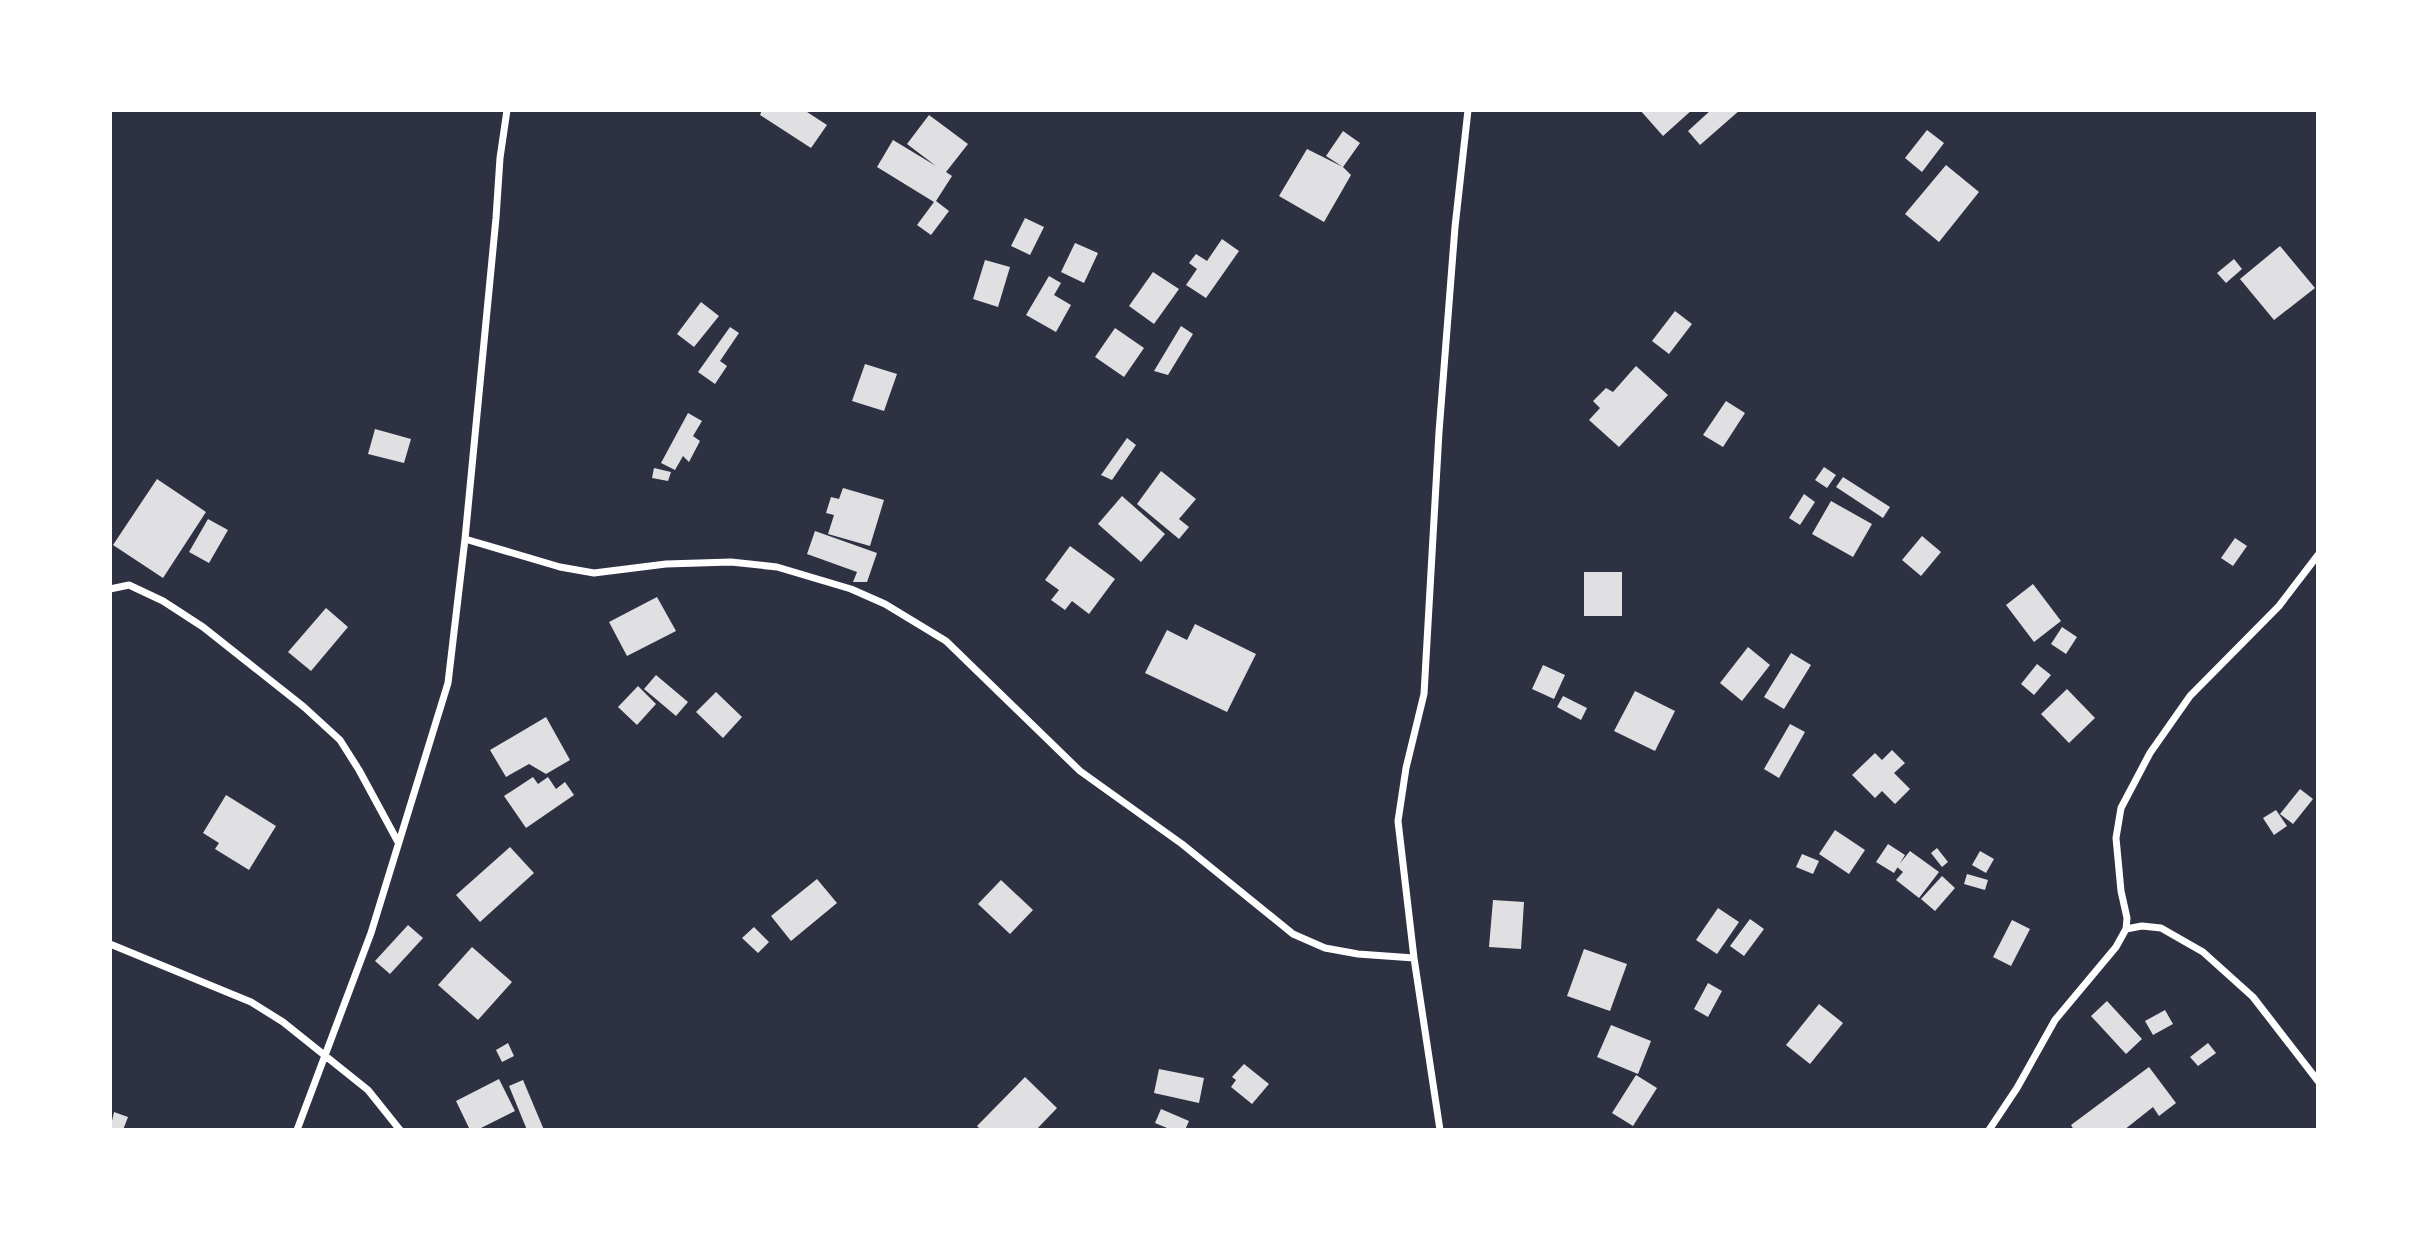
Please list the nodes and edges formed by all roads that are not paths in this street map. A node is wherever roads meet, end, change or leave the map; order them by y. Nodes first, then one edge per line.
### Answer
1 (507, 110) edge
2 (1468, 110) edge
3 (465, 539) junction
4 (2318, 555) edge
5 (110, 589) edge
6 (398, 842) junction
7 (2126, 929) junction
8 (110, 944) edge
9 (1414, 958) junction
10 (325, 1054) junction
11 (2318, 1081) edge
12 (297, 1130) edge
13 (400, 1130) edge
14 (1440, 1130) edge
15 (1989, 1130) edge

1 - 3 street
2 - 9 street
3 - 6 street
3 - 9 street
4 - 7 street
5 - 6 street
6 - 10 street
7 - 11 street
7 - 15 street
8 - 10 street
9 - 14 street
10 - 12 street
10 - 13 street

